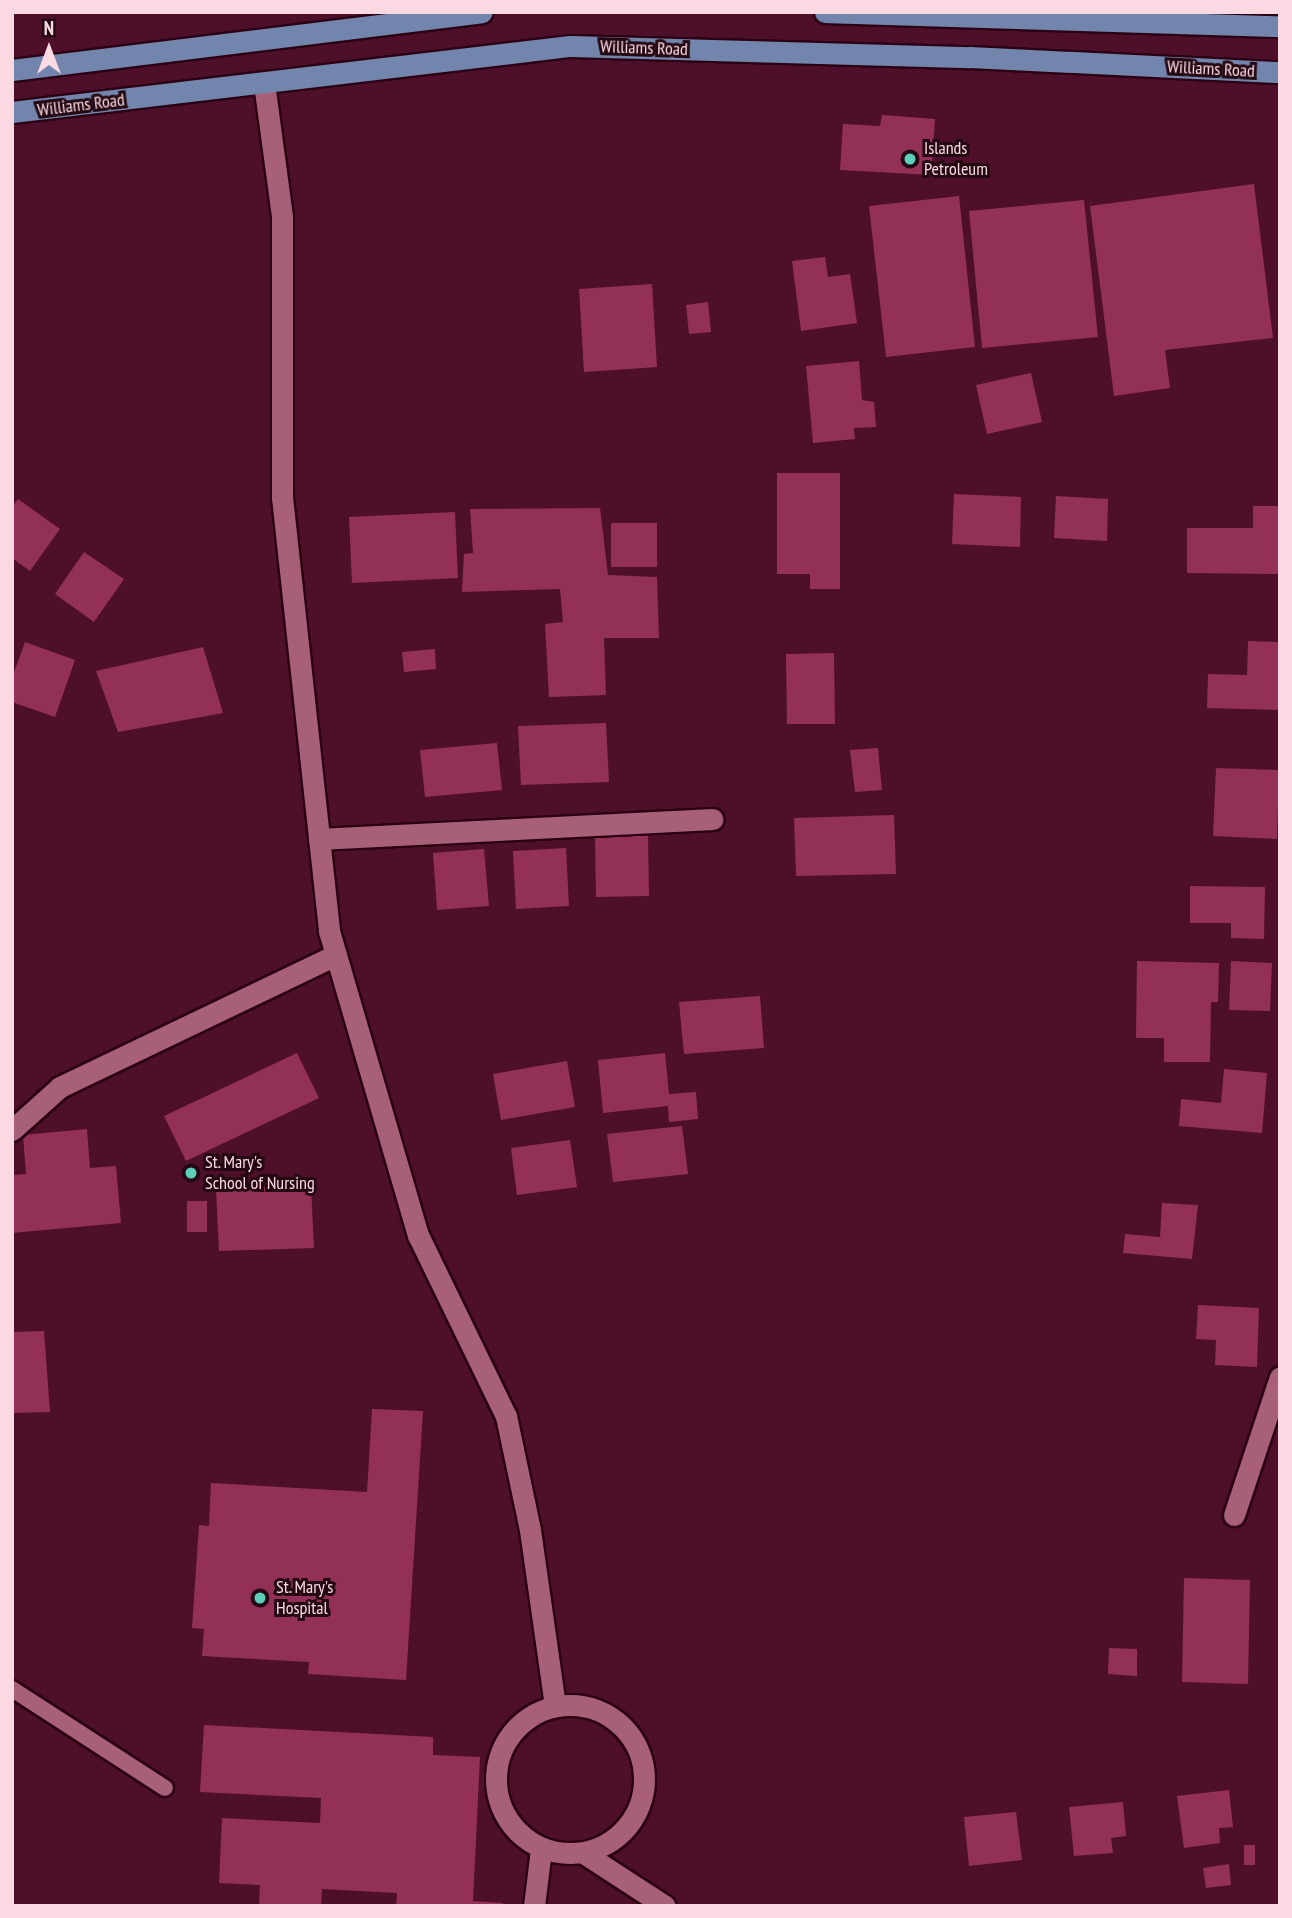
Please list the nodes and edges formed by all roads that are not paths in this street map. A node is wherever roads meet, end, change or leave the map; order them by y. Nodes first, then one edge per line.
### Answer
1 (481, 12) edge
2 (825, 12) edge
3 (1280, 26) edge
4 (12, 70) edge
5 (1280, 72) edge
6 (264, 83) junction
7 (12, 112) edge
8 (712, 819) dead end
9 (319, 839) junction
10 (336, 955) junction
11 (12, 1130) edge
12 (1280, 1377) edge
13 (1234, 1515) dead end
14 (12, 1689) edge
15 (555, 1705) junction
16 (164, 1788) dead end
17 (541, 1849) junction
18 (585, 1854) junction
19 (534, 1906) edge
20 (665, 1906) edge

1 - 4 main road
2 - 3 main road
5 - 6 main road, Williams Road
6 - 7 main road, Williams Road
6 - 9 street
8 - 9 street
9 - 10 street
10 - 11 street
10 - 15 street
12 - 13 street
14 - 16 lane
15 - 17 street
15 - 18 street
17 - 18 street
17 - 19 street
18 - 20 street

